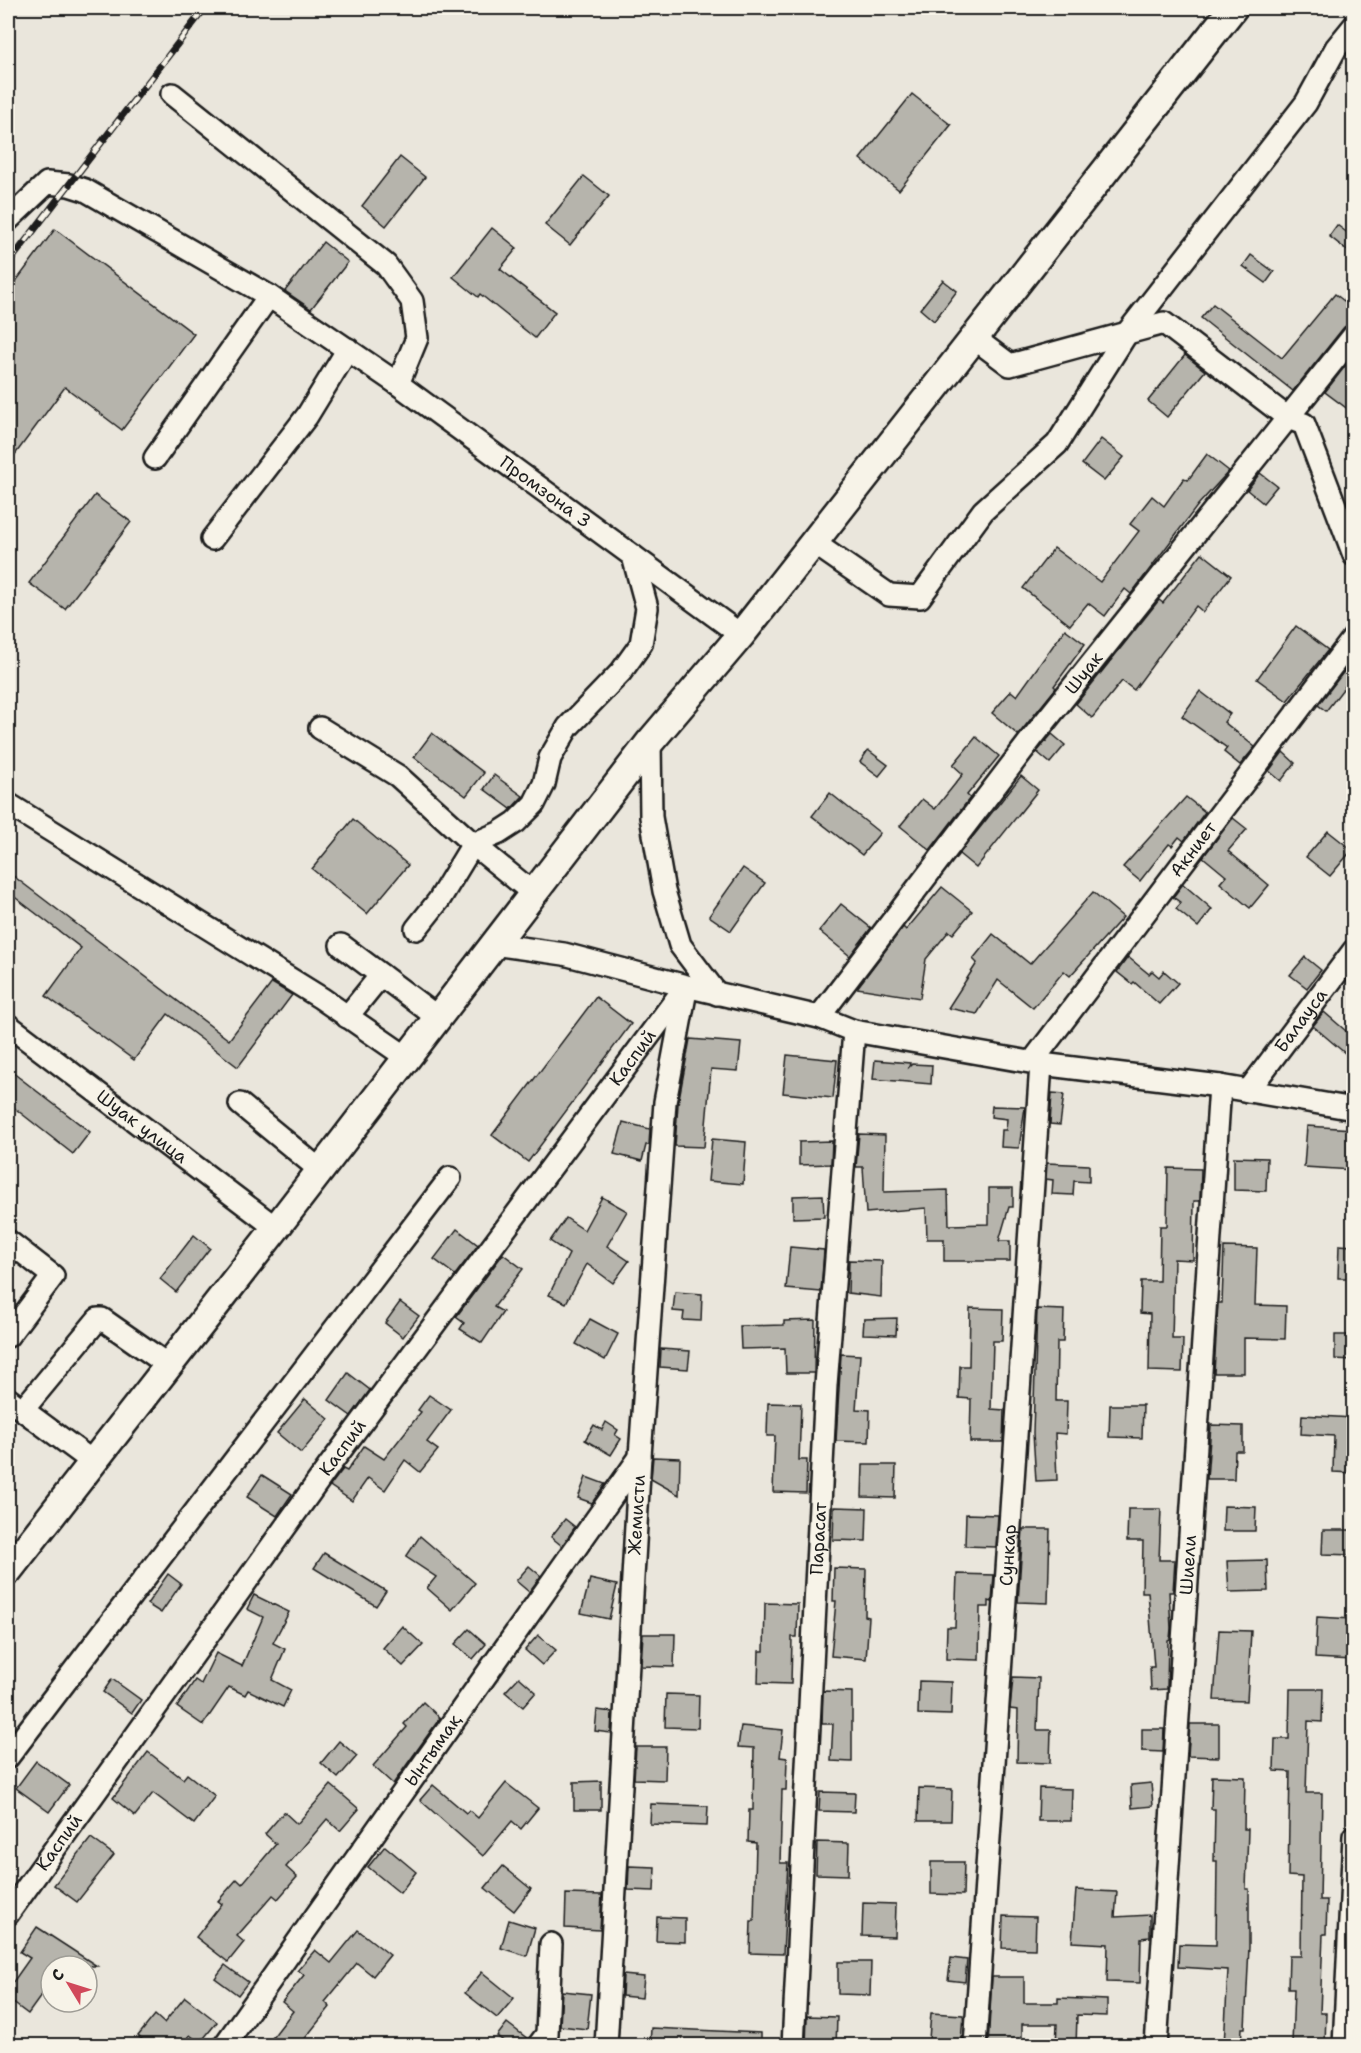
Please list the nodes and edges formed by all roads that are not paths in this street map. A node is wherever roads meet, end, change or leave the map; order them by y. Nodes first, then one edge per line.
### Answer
1 (1233, 8) edge
2 (1353, 26) edge
3 (172, 94) dead end
4 (8, 220) edge
5 (269, 296) junction
6 (1127, 333) junction
7 (1353, 335) edge
8 (974, 338) junction
9 (348, 349) junction
10 (398, 384) junction
11 (1288, 418) junction
12 (155, 458) dead end
13 (212, 539) dead end
14 (814, 543) junction
15 (1353, 555) edge
16 (633, 556) junction
17 (741, 635) junction
18 (1353, 637) edge
19 (320, 728) dead end
20 (650, 742) junction
21 (8, 804) edge
22 (473, 844) junction
23 (533, 893) junction
24 (416, 929) dead end
25 (493, 944) junction
26 (341, 945) dead end
27 (1353, 950) edge
28 (381, 975) junction
29 (686, 986) junction
30 (717, 994) junction
31 (347, 1017) junction
32 (437, 1017) junction
33 (819, 1017) junction
34 (8, 1025) edge
35 (854, 1030) junction
36 (406, 1057) junction
37 (1037, 1063) junction
38 (1220, 1086) junction
39 (1248, 1091) junction
40 (240, 1104) dead end
41 (1353, 1109) edge
42 (320, 1170) junction
43 (450, 1178) dead end
44 (276, 1228) junction
45 (8, 1241) edge
46 (8, 1336) edge
47 (168, 1365) junction
48 (16, 1405) edge
49 (640, 1456) junction
50 (93, 1462) junction
51 (8, 1571) edge
52 (8, 1757) edge
53 (1353, 1836) edge
54 (8, 1914) edge
55 (551, 1944) dead end
56 (224, 2046) edge
57 (538, 2046) edge
58 (606, 2046) edge
59 (794, 2046) edge
60 (975, 2046) edge
61 (1156, 2046) edge
62 (1344, 2046) edge

1 - 8 main road
2 - 6 street
3 - 10 street
4 - 5 street, Промзона 3
5 - 9 street, Промзона 3
5 - 12 street
6 - 8 street
6 - 11 street
6 - 14 street
7 - 11 street, Шуак
8 - 14 main road
9 - 10 street, Промзона 3
9 - 13 street
10 - 16 street, Промзона 3
11 - 15 street
11 - 33 street, Шуак
14 - 17 main road
16 - 17 street, Промзона 3
16 - 22 street
17 - 20 main road
18 - 37 street, Акниет
19 - 22 street
20 - 23 main road
20 - 30 street
21 - 31 street
22 - 23 street
22 - 24 street
23 - 25 main road
25 - 29 street
25 - 32 main road
26 - 28 street
27 - 39 street, Балауса
28 - 31 street
28 - 32 street
29 - 30 street
29 - 49 street, Жемисти
29 - 54 street, Каспий
30 - 33 street
31 - 36 street
32 - 36 main road
33 - 35 street
34 - 44 street, Шуак улица
35 - 37 street
35 - 59 street, Парасат
36 - 42 main road
37 - 38 street
37 - 60 street, Сункар
38 - 39 street
38 - 61 street, Шиели
39 - 41 street
40 - 42 street
42 - 44 main road
43 - 52 street
44 - 47 main road
45 - 46 street
47 - 48 street
47 - 50 main road
48 - 50 street
49 - 56 street, Ынтымақ
49 - 58 street, Жемисти
50 - 51 main road
53 - 62 street
55 - 57 street

